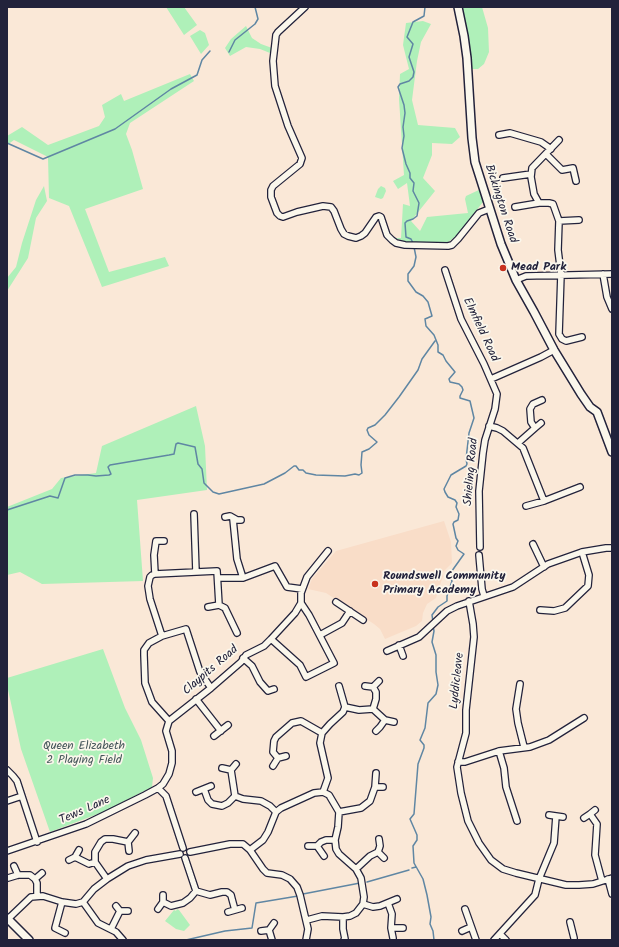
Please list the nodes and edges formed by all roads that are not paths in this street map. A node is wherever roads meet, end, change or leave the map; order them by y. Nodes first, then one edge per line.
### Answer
1 (305, 7) edge
2 (458, 7) edge
3 (499, 135) dead end
4 (559, 140) dead end
5 (548, 152) junction
6 (531, 174) junction
7 (503, 178) dead end
8 (576, 181) dead end
9 (539, 203) junction
10 (516, 207) dead end
11 (489, 209) junction
12 (579, 220) dead end
13 (559, 221) junction
14 (444, 269) dead end
15 (561, 274) junction
16 (603, 274) junction
17 (612, 274) edge
18 (516, 280) junction
19 (612, 309) edge
20 (582, 337) dead end
21 (554, 350) junction
22 (491, 379) junction
23 (538, 399) dead end
24 (541, 423) dead end
25 (489, 426) junction
26 (535, 428) junction
27 (518, 443) junction
28 (612, 452) edge
29 (580, 487) dead end
30 (544, 501) junction
31 (526, 506) dead end
32 (194, 514) dead end
33 (225, 517) dead end
34 (233, 519) junction
35 (241, 520) dead end
36 (164, 541) dead end
37 (533, 544) dead end
38 (480, 546) dead end
39 (612, 548) edge
40 (328, 551) dead end
41 (582, 552) junction
42 (479, 554) dead end
43 (544, 567) junction
44 (196, 572) junction
45 (155, 574) junction
46 (218, 578) junction
47 (243, 578) junction
48 (302, 589) junction
49 (484, 596) junction
50 (469, 601) junction
51 (336, 602) dead end
52 (300, 603) junction
53 (219, 605) junction
54 (208, 606) dead end
55 (540, 610) dead end
56 (350, 611) junction
57 (363, 620) dead end
58 (237, 633) dead end
59 (320, 635) junction
60 (162, 636) junction
61 (271, 639) junction
62 (399, 645) junction
63 (386, 651) dead end
64 (403, 656) dead end
65 (243, 658) junction
66 (379, 681) dead end
67 (520, 684) dead end
68 (339, 686) dead end
69 (365, 686) dead end
70 (373, 687) junction
71 (211, 688) junction
72 (274, 689) dead end
73 (196, 700) junction
74 (346, 707) junction
75 (373, 709) junction
76 (584, 718) dead end
77 (385, 720) junction
78 (169, 722) junction
79 (394, 722) dead end
80 (228, 725) dead end
81 (221, 731) junction
82 (376, 731) dead end
83 (322, 733) junction
84 (214, 736) dead end
85 (524, 747) junction
86 (499, 752) junction
87 (286, 756) dead end
88 (278, 758) junction
89 (458, 762) junction
90 (236, 764) dead end
91 (274, 766) dead end
92 (222, 768) dead end
93 (7, 770) edge
94 (231, 770) junction
95 (376, 773) dead end
96 (211, 786) dead end
97 (375, 787) junction
98 (384, 787) dead end
99 (158, 788) junction
100 (204, 789) junction
101 (196, 792) dead end
102 (323, 792) junction
103 (22, 796) junction
104 (235, 796) junction
105 (7, 801) edge
106 (595, 810) dead end
107 (276, 812) junction
108 (338, 812) junction
109 (549, 814) dead end
110 (590, 814) junction
111 (556, 816) junction
112 (563, 818) dead end
113 (584, 818) dead end
114 (518, 821) dead end
115 (135, 833) dead end
116 (379, 839) dead end
117 (335, 840) junction
118 (37, 842) junction
119 (128, 842) junction
120 (308, 846) dead end
121 (317, 846) junction
122 (79, 850) dead end
123 (250, 850) junction
124 (7, 851) edge
125 (129, 851) dead end
126 (182, 851) junction
127 (190, 852) junction
128 (378, 852) junction
129 (324, 856) dead end
130 (75, 857) junction
131 (185, 858) junction
132 (384, 858) dead end
133 (69, 860) dead end
134 (95, 862) junction
135 (14, 866) dead end
136 (356, 869) junction
137 (42, 873) dead end
138 (18, 875) junction
139 (8, 878) edge
140 (35, 879) junction
141 (107, 879) junction
142 (539, 879) junction
143 (607, 879) edge
144 (196, 891) junction
145 (612, 894) edge
146 (37, 895) junction
147 (163, 895) dead end
148 (397, 899) dead end
149 (62, 902) junction
150 (83, 902) junction
151 (163, 902) junction
152 (388, 903) junction
153 (363, 904) junction
154 (116, 906) dead end
155 (242, 908) dead end
156 (158, 909) dead end
157 (465, 909) dead end
158 (235, 910) junction
159 (120, 911) junction
160 (128, 911) dead end
161 (228, 912) dead end
162 (343, 917) junction
163 (8, 918) edge
164 (306, 920) junction
165 (570, 922) dead end
166 (274, 923) dead end
167 (471, 927) junction
168 (391, 928) junction
169 (403, 928) dead end
170 (111, 929) junction
171 (269, 930) junction
172 (261, 931) dead end
173 (462, 931) dead end
174 (65, 933) dead end
175 (500, 934) junction
176 (393, 938) dead end
177 (573, 939) edge
178 (29, 940) edge
179 (123, 940) edge
180 (272, 940) edge
181 (306, 940) edge
182 (346, 940) edge
183 (476, 940) edge
184 (494, 940) edge
185 (506, 940) edge

1 - 11 street
2 - 11 main road, Bickington Road
3 - 5 street
4 - 5 street
5 - 6 street
5 - 8 street
6 - 7 street
6 - 9 street
9 - 10 street
9 - 13 street
11 - 18 main road, Bickington Road
12 - 13 street
13 - 15 street
14 - 22 street, Elmfield Road
15 - 16 street
15 - 18 street
15 - 20 street
16 - 17 street
16 - 19 street
18 - 21 main road, Bickington Road
21 - 22 street, Elmfield Road
21 - 28 main road, Bickington Road
22 - 25 street, Shieling Road
23 - 26 street
24 - 26 street
25 - 27 street
25 - 38 street, Shieling Road
26 - 27 street
27 - 30 street
29 - 30 street
30 - 31 street
32 - 44 street
33 - 34 street
34 - 35 street
34 - 47 street
36 - 45 street
37 - 43 street
39 - 41 street
40 - 48 street, Claypits Road
41 - 43 street
41 - 55 street
42 - 49 street
43 - 49 street
44 - 45 street
44 - 46 street
45 - 60 street
46 - 47 street
46 - 53 street
47 - 48 street
48 - 52 street, Claypits Road
49 - 50 street
50 - 62 street
50 - 89 street, Lyddicleave
51 - 56 street
52 - 59 street
52 - 61 street, Claypits Road
53 - 54 street
53 - 58 street
56 - 57 street
56 - 59 street
59 - 61 street
60 - 71 street
60 - 78 street
61 - 65 street, Claypits Road
62 - 63 street
62 - 64 street
65 - 71 street, Claypits Road
65 - 72 street
66 - 70 street
67 - 85 street
68 - 74 street
69 - 70 street
70 - 75 street
71 - 73 street, Claypits Road
73 - 78 street, Claypits Road
73 - 81 street
74 - 75 street
74 - 83 street
75 - 77 street
76 - 85 street
77 - 79 street
77 - 82 street
78 - 99 street, Tews Lane
80 - 81 street
81 - 84 street
83 - 88 street
83 - 102 street
85 - 86 street
86 - 89 street
86 - 114 street
87 - 88 street
88 - 91 street
89 - 142 street, Lyddicleave
90 - 94 street
92 - 94 street
93 - 103 street
94 - 104 street
95 - 97 street
96 - 100 street
97 - 98 street
97 - 108 street
99 - 118 street, Tews Lane
99 - 126 street
100 - 101 street
100 - 104 street
102 - 107 street
102 - 108 street
103 - 105 street
103 - 118 street
104 - 107 street
106 - 110 street
107 - 123 street
108 - 117 street
109 - 111 street
110 - 113 street
110 - 143 street
111 - 112 street
111 - 142 street
115 - 119 street
116 - 128 street
117 - 121 street
117 - 136 street
118 - 124 street, Tews Lane
119 - 125 street
119 - 134 street
120 - 121 street
121 - 129 street
122 - 130 street
123 - 127 street
123 - 164 street
126 - 127 street
126 - 131 street
126 - 141 street
127 - 131 street
128 - 132 street
128 - 136 street
130 - 133 street
130 - 134 street
131 - 144 street
134 - 141 street
135 - 138 street
136 - 153 street
137 - 140 street
138 - 139 street
138 - 140 street
140 - 146 street
141 - 150 street
142 - 143 street, Lyddicleave
142 - 175 street
143 - 145 street
144 - 151 street
144 - 158 street
146 - 149 street
146 - 163 street
147 - 151 street
148 - 152 street
149 - 150 street
149 - 174 street
150 - 170 street
151 - 156 street
152 - 153 street
152 - 168 street
153 - 162 street
154 - 159 street
155 - 158 street
157 - 167 street
158 - 161 street
159 - 160 street
159 - 170 street
162 - 164 street
162 - 182 street
163 - 178 main road
164 - 181 street
165 - 177 street
166 - 171 street
167 - 173 street
167 - 183 street
168 - 169 street
168 - 176 street
170 - 179 street
171 - 172 street
171 - 180 street
175 - 184 street
175 - 185 street

